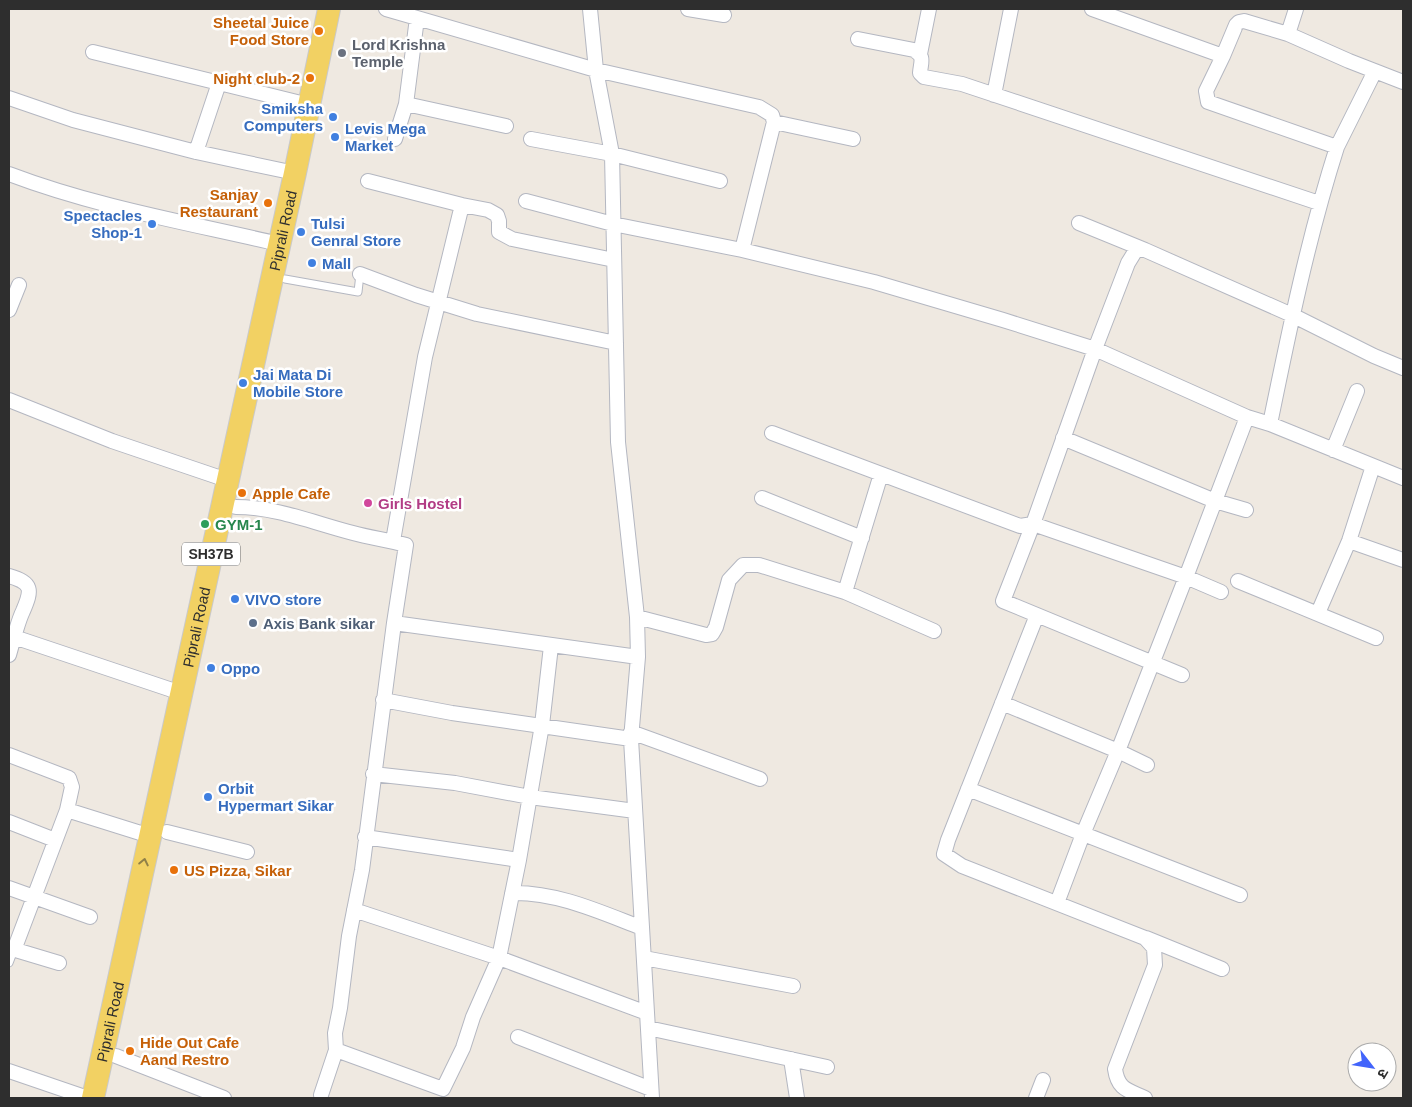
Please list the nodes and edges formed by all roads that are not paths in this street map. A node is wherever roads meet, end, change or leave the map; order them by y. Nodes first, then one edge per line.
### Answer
1 (329, 9) edge
2 (342, 9) edge
3 (386, 9) edge
4 (590, 9) edge
5 (688, 9) edge
6 (929, 9) edge
7 (1011, 9) edge
8 (1092, 9) edge
9 (1296, 9) edge
10 (724, 15) dead end
11 (418, 18) junction
12 (1288, 34) junction
13 (858, 39) dead end
14 (94, 52) dead end
15 (920, 54) junction
16 (1223, 56) junction
17 (596, 70) junction
18 (1375, 71) junction
19 (1403, 82) edge
20 (219, 83) junction
21 (994, 95) junction
22 (9, 98) edge
23 (406, 104) junction
24 (309, 105) junction
25 (774, 122) junction
26 (506, 126) dead end
27 (395, 139) dead end
28 (531, 139) dead end
29 (853, 139) dead end
30 (1337, 147) junction
31 (196, 152) junction
32 (612, 154) junction
33 (295, 173) junction
34 (9, 174) edge
35 (368, 181) dead end
36 (720, 182) dead end
37 (526, 201) dead end
38 (1319, 203) junction
39 (462, 205) junction
40 (1079, 223) dead end
41 (613, 224) junction
42 (279, 244) junction
43 (742, 250) junction
44 (1145, 250) junction
45 (614, 260) junction
46 (360, 274) joint
47 (285, 279) junction
48 (19, 285) dead end
49 (437, 302) junction
50 (9, 310) edge
51 (1292, 315) junction
52 (616, 343) junction
53 (1095, 349) junction
54 (1403, 368) edge
55 (1357, 392) dead end
56 (9, 400) edge
57 (1247, 417) junction
58 (1270, 424) junction
59 (772, 433) dead end
60 (1063, 438) junction
61 (1333, 450) junction
62 (1373, 466) junction
63 (881, 474) junction
64 (1403, 478) edge
65 (227, 480) junction
66 (762, 498) dead end
67 (1215, 501) junction
68 (236, 507) junction
69 (1246, 510) dead end
70 (1033, 524) junction
71 (862, 538) junction
72 (393, 541) junction
73 (1349, 541) junction
74 (1403, 560) edge
75 (9, 576) edge
76 (1186, 577) junction
77 (1238, 581) dead end
78 (846, 592) junction
79 (1221, 592) dead end
80 (1318, 613) junction
81 (1036, 615) junction
82 (637, 617) junction
83 (394, 623) junction
84 (934, 631) dead end
85 (14, 637) junction
86 (1376, 638) dead end
87 (551, 646) junction
88 (9, 655) edge
89 (638, 657) junction
90 (1151, 662) junction
91 (1182, 675) dead end
92 (181, 693) junction
93 (383, 700) junction
94 (1002, 702) junction
95 (542, 725) junction
96 (631, 736) junction
97 (1118, 751) junction
98 (9, 755) edge
99 (1147, 766) dead end
100 (373, 774) junction
101 (760, 779) dead end
102 (968, 790) junction
103 (530, 797) junction
104 (67, 810) junction
105 (635, 811) junction
106 (9, 822) edge
107 (158, 834) junction
108 (1083, 834) junction
109 (365, 837) junction
110 (55, 840) junction
111 (247, 852) dead end
112 (518, 860) junction
113 (9, 888) edge
114 (512, 893) junction
115 (1240, 895) dead end
116 (33, 896) junction
117 (1057, 903) junction
118 (354, 910) junction
119 (90, 917) dead end
120 (642, 928) junction
121 (1145, 938) junction
122 (10, 954) edge
123 (499, 958) junction
124 (644, 958) junction
125 (59, 963) dead end
126 (1222, 969) dead end
127 (793, 986) dead end
128 (647, 1013) junction
129 (648, 1028) junction
130 (518, 1036) dead end
131 (336, 1050) junction
132 (116, 1056) junction
133 (791, 1059) junction
134 (827, 1066) dead end
135 (9, 1071) edge
136 (1043, 1080) dead end
137 (651, 1094) edge
138 (321, 1095) dead end
139 (88, 1098) edge
140 (93, 1098) edge
141 (107, 1098) edge
142 (224, 1098) edge
143 (797, 1098) edge
144 (1036, 1098) edge
145 (1145, 1098) edge

1 - 24 main road, Piprali Road / SH37B
2 - 47 main road
3 - 11 street
4 - 17 street
5 - 10 street
6 - 15 street
7 - 21 street
8 - 16 street
9 - 12 street
11 - 17 street
11 - 23 street
12 - 16 street
12 - 18 street
13 - 15 street
14 - 20 street
15 - 21 street
16 - 30 street
17 - 25 street
17 - 32 street
18 - 19 street
18 - 30 street
20 - 24 street
20 - 31 street
21 - 38 street
22 - 31 street
23 - 26 street
23 - 27 street
24 - 33 main road, Piprali Road / SH37B
25 - 29 street
25 - 43 street
28 - 32 street
30 - 38 street
31 - 33 street
32 - 36 street
32 - 41 street
33 - 42 main road, Piprali Road / SH37B
34 - 42 street
35 - 39 street
37 - 41 street
38 - 51 street
39 - 45 street
39 - 49 street
40 - 44 street
41 - 43 street
41 - 45 street
42 - 65 main road, Piprali Road / SH37B
43 - 53 street
44 - 51 street
44 - 53 street
45 - 52 street
46 - 47 lane
46 - 49 street
47 - 68 main road
48 - 50 street
49 - 52 street
49 - 72 street
51 - 54 street
51 - 58 street
52 - 82 street
53 - 57 street
53 - 60 street
55 - 61 street
56 - 65 street
57 - 58 street
57 - 67 street
58 - 61 street
59 - 63 street
60 - 67 street
60 - 70 street
61 - 62 street
62 - 64 street
62 - 73 street
63 - 70 street
63 - 71 street
65 - 92 main road, Piprali Road / SH37B
66 - 71 street
67 - 69 street
67 - 76 street
68 - 72 street
68 - 107 main road
70 - 76 street
70 - 81 street
71 - 78 street
72 - 83 street
73 - 74 street
73 - 80 street
75 - 85 street
76 - 79 street
76 - 90 street
77 - 80 street
78 - 82 street
78 - 84 street
80 - 86 street
81 - 90 street
81 - 94 street
82 - 89 street
83 - 87 street
83 - 93 street
85 - 88 street
85 - 92 street
87 - 89 street
87 - 95 street
89 - 96 street
90 - 91 street
90 - 97 street
92 - 107 main road, Piprali Road / SH37B
93 - 95 street
93 - 100 street
94 - 97 street
94 - 102 street
95 - 96 street
95 - 103 street
96 - 101 street
96 - 105 street
97 - 99 street
97 - 108 street
98 - 104 street
100 - 103 street
100 - 109 street
102 - 108 street
102 - 117 street
103 - 105 street
103 - 112 street
104 - 107 street
104 - 110 street
105 - 120 street
106 - 110 street
107 - 111 street
107 - 132 main road
140 -> 107 main road, Piprali Road / SH37B
108 - 115 street
108 - 117 street
109 - 112 street
109 - 118 street
110 - 116 street
112 - 114 street
113 - 116 street
114 - 120 street
114 - 123 street
116 - 119 street
116 - 122 street
117 - 121 street
118 - 123 street
118 - 131 street
120 - 124 street
121 - 126 street
121 - 145 street
122 - 125 street
123 - 128 street
123 - 131 street
124 - 127 street
124 - 128 street
128 - 129 street
129 - 133 street
129 - 137 street
130 - 137 street
131 - 138 street
132 - 141 main road
132 - 142 street
133 - 134 street
133 - 143 street
135 - 139 street
136 - 144 street

